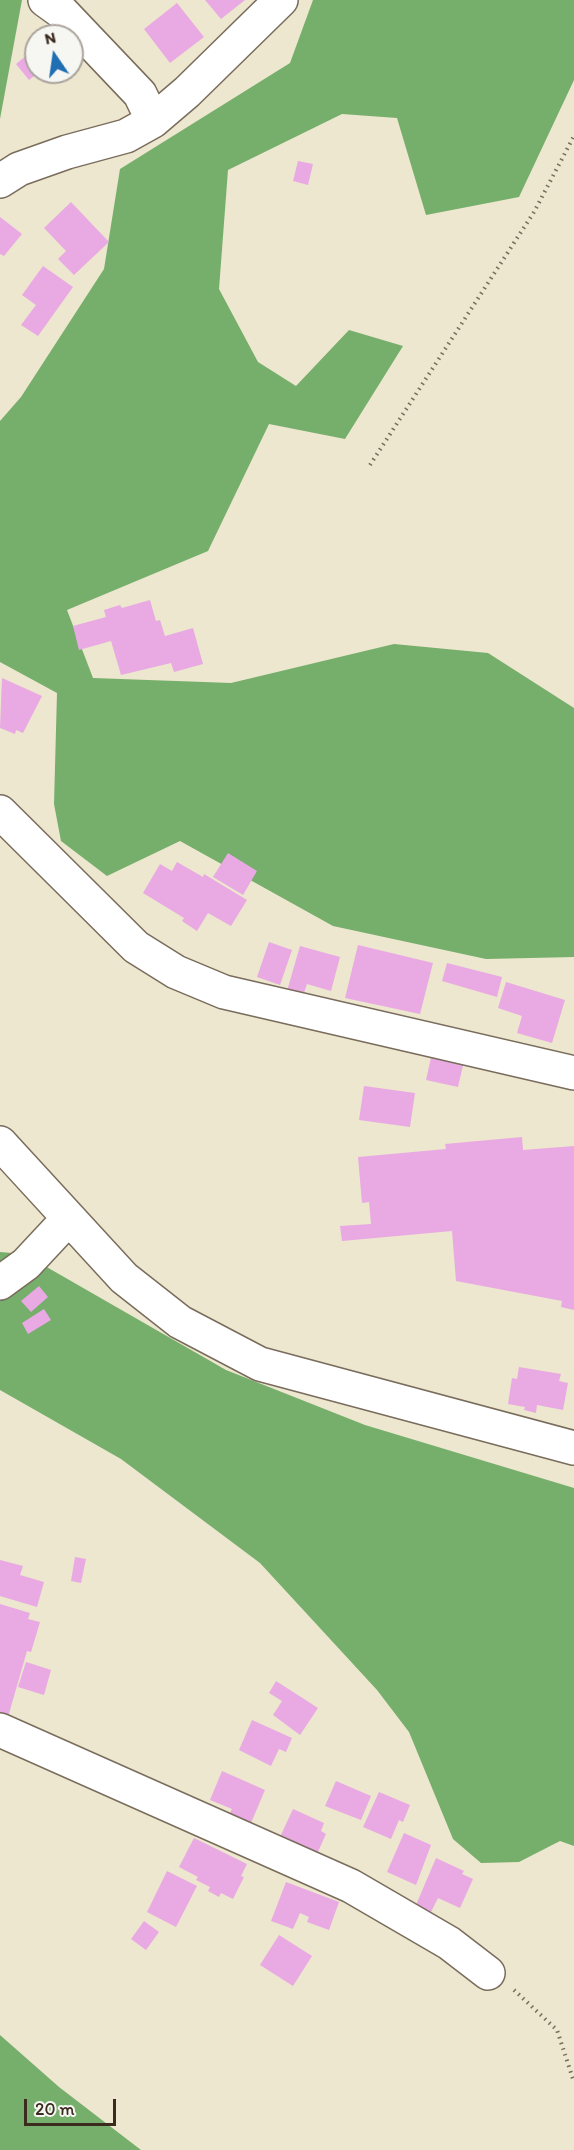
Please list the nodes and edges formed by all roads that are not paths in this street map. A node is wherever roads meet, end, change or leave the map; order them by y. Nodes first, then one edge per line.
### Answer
1 (45, 0) edge
2 (282, 0) edge
3 (153, 121) junction
4 (0, 181) edge
5 (0, 812) edge
6 (574, 1073) edge
7 (0, 1143) edge
8 (69, 1218) junction
9 (0, 1283) edge
10 (574, 1448) edge
11 (0, 1730) edge
12 (488, 1973) road end

1 - 3 street
2 - 3 street
3 - 4 street
5 - 6 street
7 - 8 street
8 - 9 street
8 - 10 street
11 - 12 street

